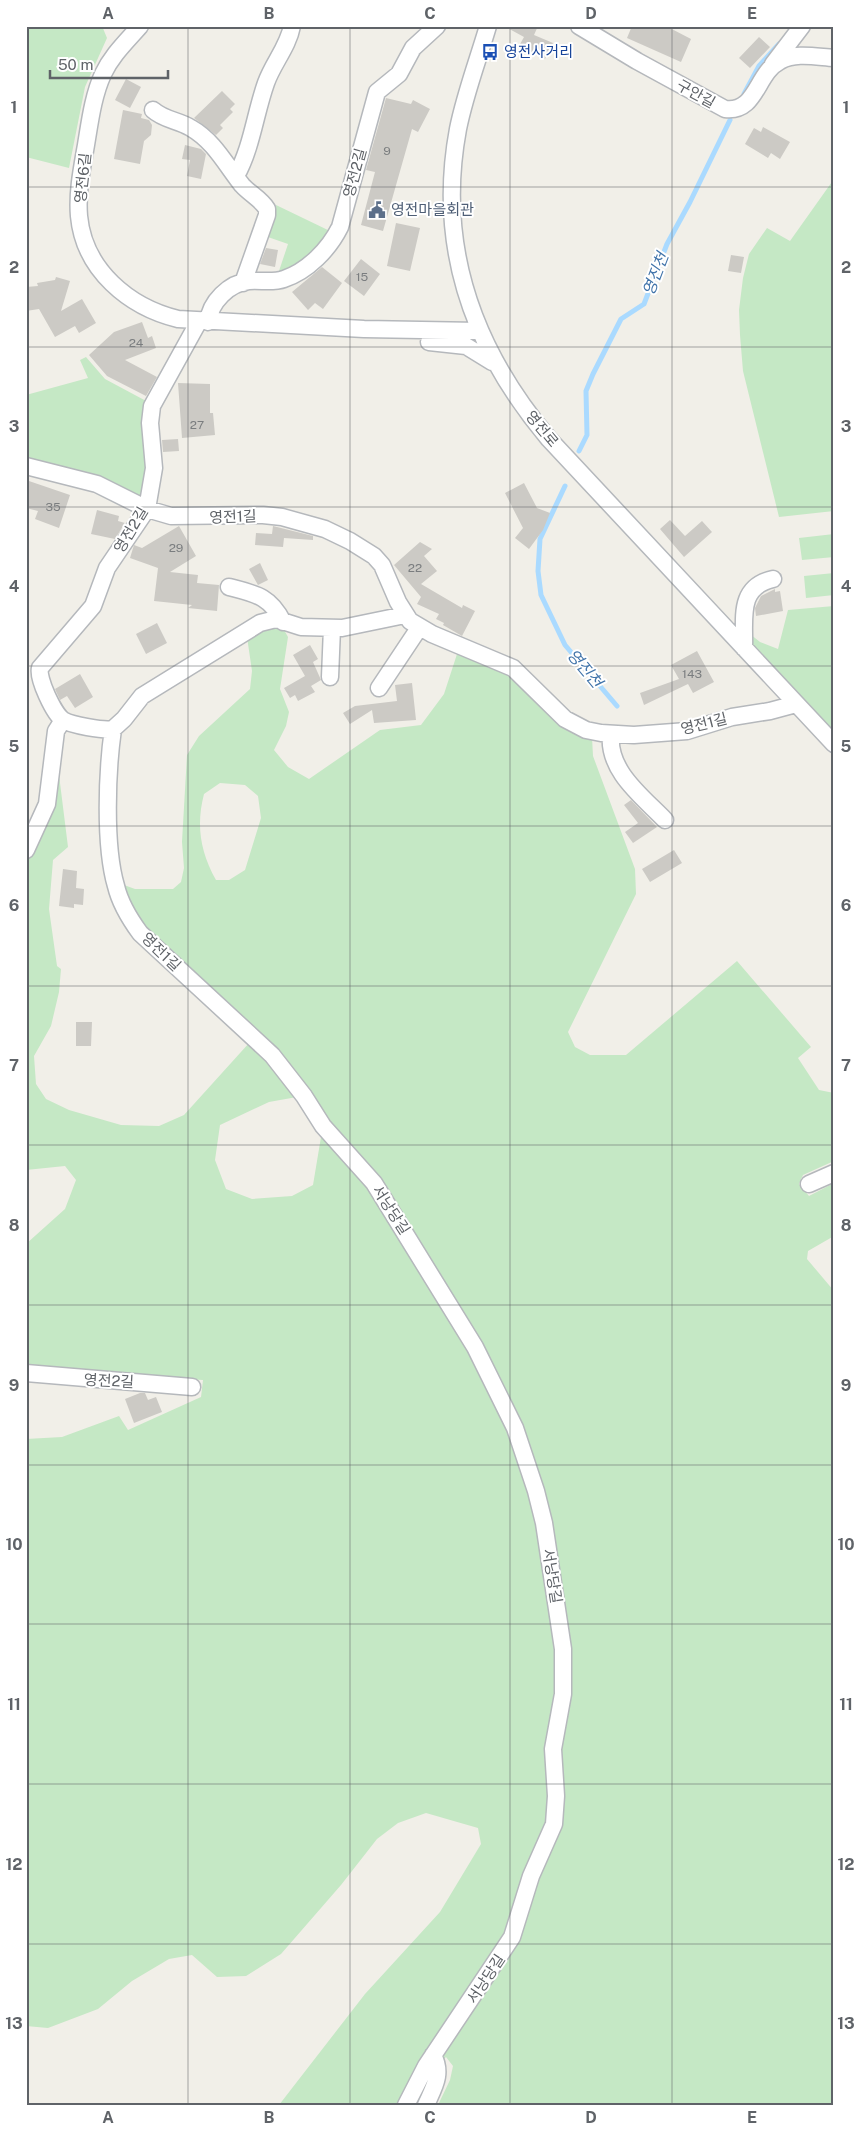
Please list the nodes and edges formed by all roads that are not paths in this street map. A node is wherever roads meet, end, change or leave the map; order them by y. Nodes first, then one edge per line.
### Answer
1 (140, 26) edge
2 (292, 26) edge
3 (437, 26) edge
4 (488, 26) edge
5 (579, 26) edge
6 (802, 26) edge
7 (834, 58) edge
8 (772, 66) junction
9 (153, 110) dead end
10 (236, 176) junction
11 (243, 282) junction
12 (204, 322) junction
13 (364, 329) junction
14 (479, 331) junction
15 (497, 367) junction
16 (26, 466) edge
17 (147, 509) junction
18 (774, 579) dead end
19 (230, 587) dead end
20 (405, 615) junction
21 (283, 622) junction
22 (332, 628) junction
23 (419, 628) junction
24 (744, 648) junction
25 (33, 669) edge
26 (330, 676) dead end
27 (379, 688) dead end
28 (796, 704) junction
29 (63, 720) junction
30 (113, 729) junction
31 (611, 734) junction
32 (834, 744) edge
33 (665, 820) dead end
34 (26, 850) edge
35 (323, 1126) joint
36 (834, 1173) edge
37 (809, 1184) dead end
38 (26, 1373) edge
39 (192, 1387) dead end
40 (433, 2055) junction
41 (406, 2105) edge
42 (426, 2105) edge

1 - 12 street, 영전6길
2 - 10 street
3 - 11 street, 영전2길
4 - 14 street, 영전로
5 - 8 street, 구안길
6 - 8 street, 구안길
7 - 8 street
9 - 10 street
10 - 11 street
11 - 12 street, 영전2길
12 - 13 street, 영전6길
12 - 17 street, 영전2길
13 - 14 street, 영전6길
13 - 15 street, 영전6길
14 - 15 street, 영전로
15 - 24 street, 영전로
16 - 17 street, 영전1길
17 - 20 street, 영전1길
17 - 25 street, 영전2길
18 - 24 street
19 - 21 street
20 - 22 street
20 - 23 street, 영전1길
21 - 22 street
21 - 30 street
22 - 26 street
23 - 27 street
23 - 31 street, 영전1길
24 - 28 street, 영전로
25 - 29 street, 영전2길
28 - 31 street, 영전1길
28 - 32 street, 영전로
29 - 30 street
29 - 34 street
30 - 35 street, 영전1길
31 - 33 street
35 - 40 street, 서낭당길
36 - 37 street
38 - 39 street, 영전2길
40 - 41 street, 서낭당길
40 - 42 street

